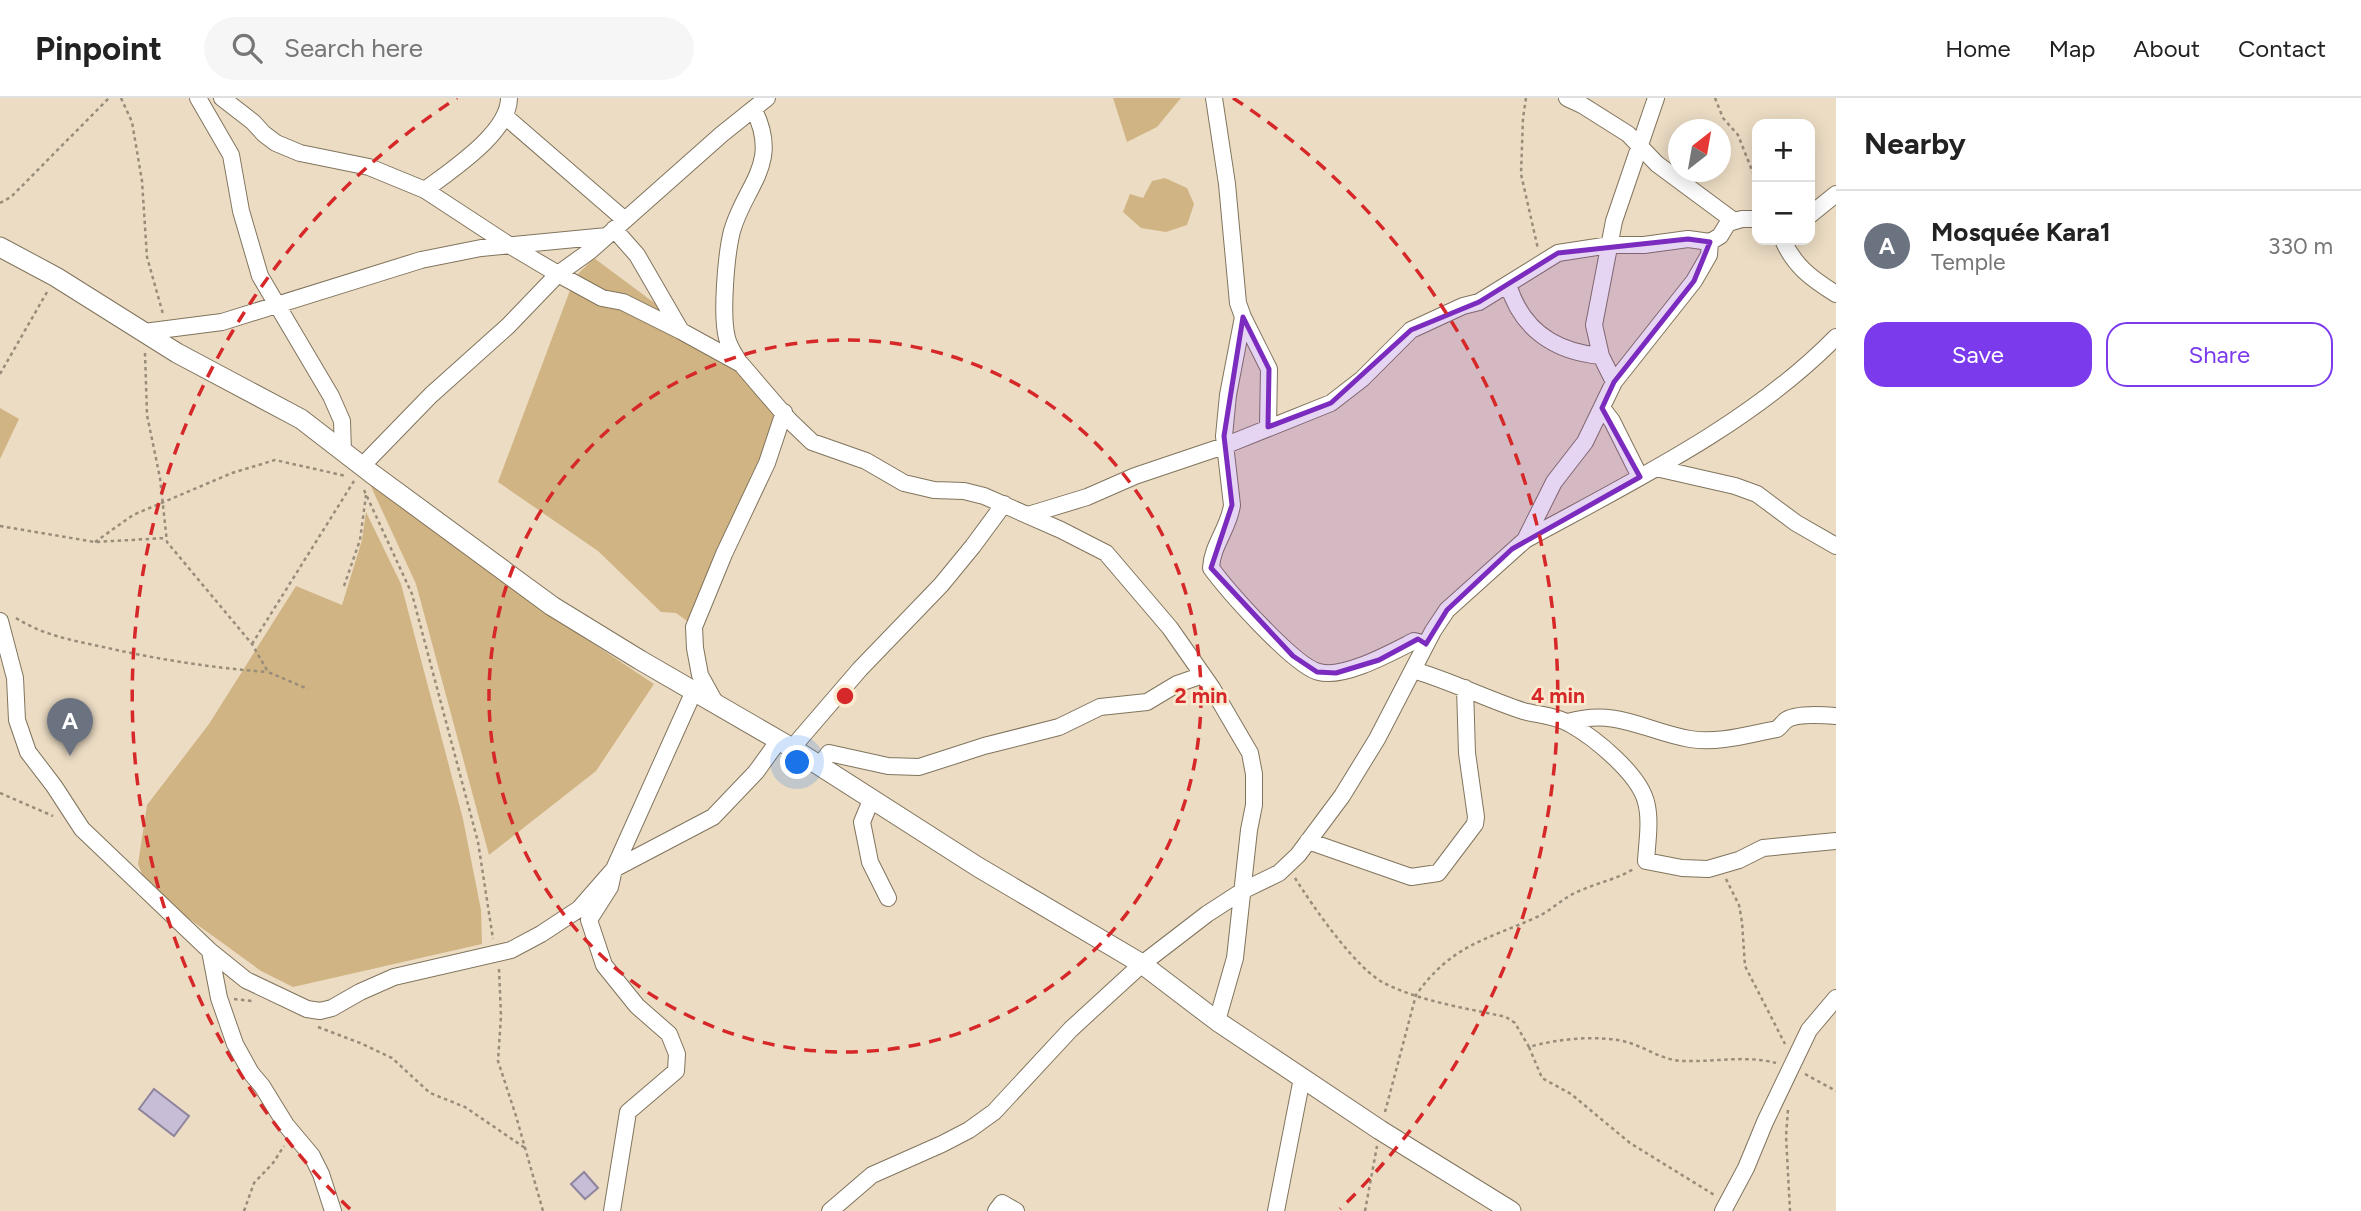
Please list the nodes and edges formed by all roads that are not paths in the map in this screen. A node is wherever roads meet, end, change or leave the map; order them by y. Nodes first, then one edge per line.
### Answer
1 (198, 98) edge
2 (222, 98) edge
3 (509, 98) edge
4 (767, 98) edge
5 (1214, 98) edge
6 (1567, 98) edge
7 (1656, 98) edge
8 (754, 110) junction
9 (506, 117) junction
10 (1639, 144) junction
11 (425, 190) junction
12 (1836, 194) edge
13 (1836, 210) edge
14 (1815, 211) edge
15 (1815, 212) edge
16 (1752, 219) edge
17 (1734, 221) junction
18 (615, 229) junction
19 (1710, 242) junction
20 (509, 245) junction
21 (1785, 245) edge
22 (1610, 246) junction
23 (0, 247) edge
24 (558, 274) junction
25 (1508, 284) junction
26 (1836, 294) edge
27 (275, 305) junction
28 (1242, 317) junction
29 (681, 331) junction
30 (144, 332) junction
31 (1836, 337) edge
32 (1601, 356) junction
33 (741, 364) junction
34 (1614, 382) junction
35 (1602, 408) junction
36 (784, 412) junction
37 (1268, 427) junction
38 (1224, 446) junction
39 (344, 452) junction
40 (1656, 467) junction
41 (359, 472) junction
42 (1640, 477) junction
43 (1004, 504) junction
44 (1028, 514) junction
45 (1525, 540) junction
46 (1836, 546) edge
47 (7, 619) edge
48 (1426, 644) junction
49 (1413, 670) junction
50 (1203, 675) junction
51 (1465, 688) junction
52 (694, 691) junction
53 (716, 704) junction
54 (1836, 716) edge
55 (1568, 722) junction
56 (785, 744) junction
57 (819, 766) junction
58 (872, 798) junction
59 (1308, 841) junction
60 (1836, 841) edge
61 (614, 869) junction
62 (1244, 890) junction
63 (888, 898) dead end
64 (210, 951) junction
65 (1142, 964) junction
66 (1836, 998) edge
67 (1217, 1021) junction
68 (1302, 1078) junction
69 (1726, 1207) edge
70 (333, 1211) edge
71 (612, 1211) edge
72 (830, 1211) edge
73 (996, 1211) edge
74 (1016, 1211) edge
75 (1276, 1211) edge
76 (1511, 1211) edge

1 - 27 street
2 - 11 street
3 - 9 street
4 - 8 street
5 - 28 street
6 - 10 street
7 - 10 street
8 - 18 street
8 - 33 street
9 - 11 street
9 - 18 street
10 - 17 street
10 - 22 street
11 - 20 street
12 - 14 street
13 - 15 street
16 - 17 street
17 - 19 street
18 - 20 street
18 - 24 street
18 - 29 street
19 - 22 street
19 - 34 street
20 - 24 street
20 - 27 street
21 - 26 street
22 - 25 street
22 - 32 street
23 - 30 street
24 - 29 street
24 - 41 street
25 - 32 street
25 - 37 street
27 - 30 street
27 - 39 street
28 - 37 street
28 - 38 street
29 - 33 street
30 - 39 street
31 - 40 street
32 - 34 street
33 - 36 street
34 - 35 street
35 - 42 street
35 - 45 street
36 - 43 street
36 - 53 street
37 - 38 street
38 - 44 street
38 - 48 street
39 - 41 street
40 - 42 street
40 - 46 street
41 - 52 street
42 - 45 street
43 - 44 street
43 - 56 street
44 - 50 street
45 - 48 street
47 - 64 street
48 - 49 street
49 - 51 street
49 - 59 street
50 - 57 street
50 - 62 street
51 - 55 street
51 - 59 street
52 - 53 street
52 - 61 street
53 - 56 street
54 - 55 street
55 - 60 street
56 - 57 street
56 - 61 street
57 - 58 street
58 - 63 street
58 - 65 street
59 - 62 street
61 - 64 street
61 - 71 street
62 - 65 street
62 - 67 street
64 - 70 street
65 - 67 street
65 - 72 street
66 - 69 street
67 - 68 street
68 - 75 street
68 - 76 street
73 - 74 street

